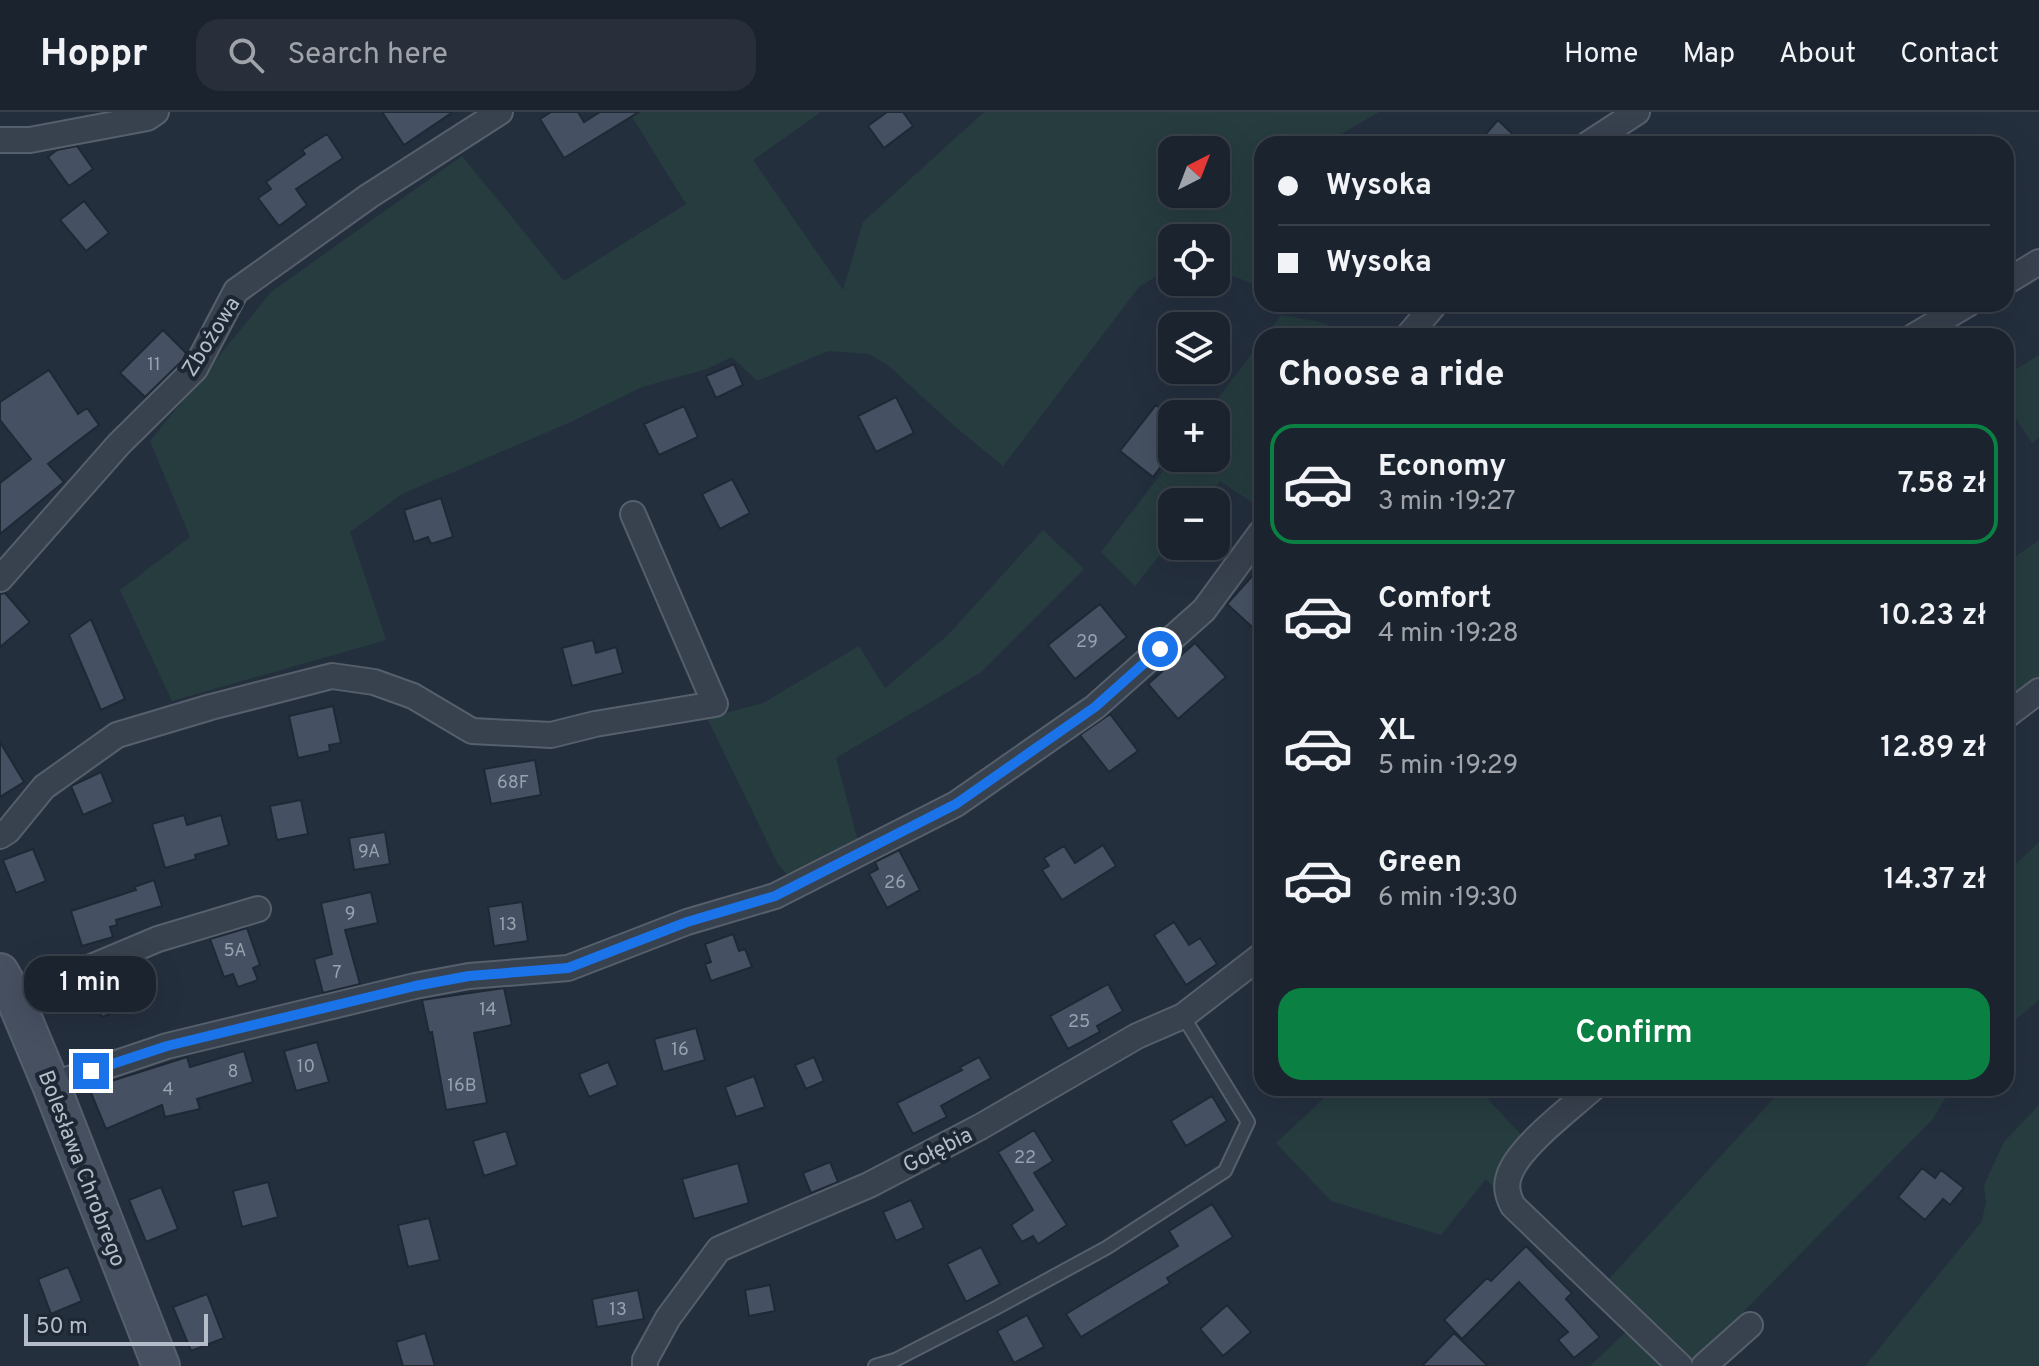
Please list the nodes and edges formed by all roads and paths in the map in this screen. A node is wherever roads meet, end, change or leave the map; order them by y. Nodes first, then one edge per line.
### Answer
1 (156, 112) edge
2 (500, 112) edge
3 (1637, 112) edge
4 (1600, 136) edge
5 (0, 140) edge
6 (2039, 262) edge
7 (2014, 277) edge
8 (1428, 312) edge
9 (1954, 312) edge
10 (1415, 328) edge
11 (1928, 328) edge
12 (633, 514) dead end
13 (1254, 542) edge
14 (0, 579) edge
15 (2039, 691) edge
16 (2014, 710) edge
17 (0, 836) edge
18 (258, 909) dead end
19 (1254, 961) edge
20 (7, 985) edge
21 (1183, 1016) junction
22 (51, 1085) junction
23 (1584, 1096) edge
24 (1750, 1325) dead end
25 (161, 1366) edge
26 (645, 1366) edge
27 (875, 1366) edge
28 (1680, 1366) edge
29 (1704, 1366) edge

1 - 5 street
2 - 14 street, Zbożowa
3 - 4 street
6 - 7 street
8 - 10 street
9 - 11 street
12 - 17 street
13 - 22 street
15 - 16 street
18 - 20 street
19 - 21 street, Gołębia
20 - 22 street, Bolesława Chrobrego
21 - 26 street, Gołębia
21 - 27 lane
22 - 25 street, Bolesława Chrobrego
23 - 28 street
24 - 29 street

